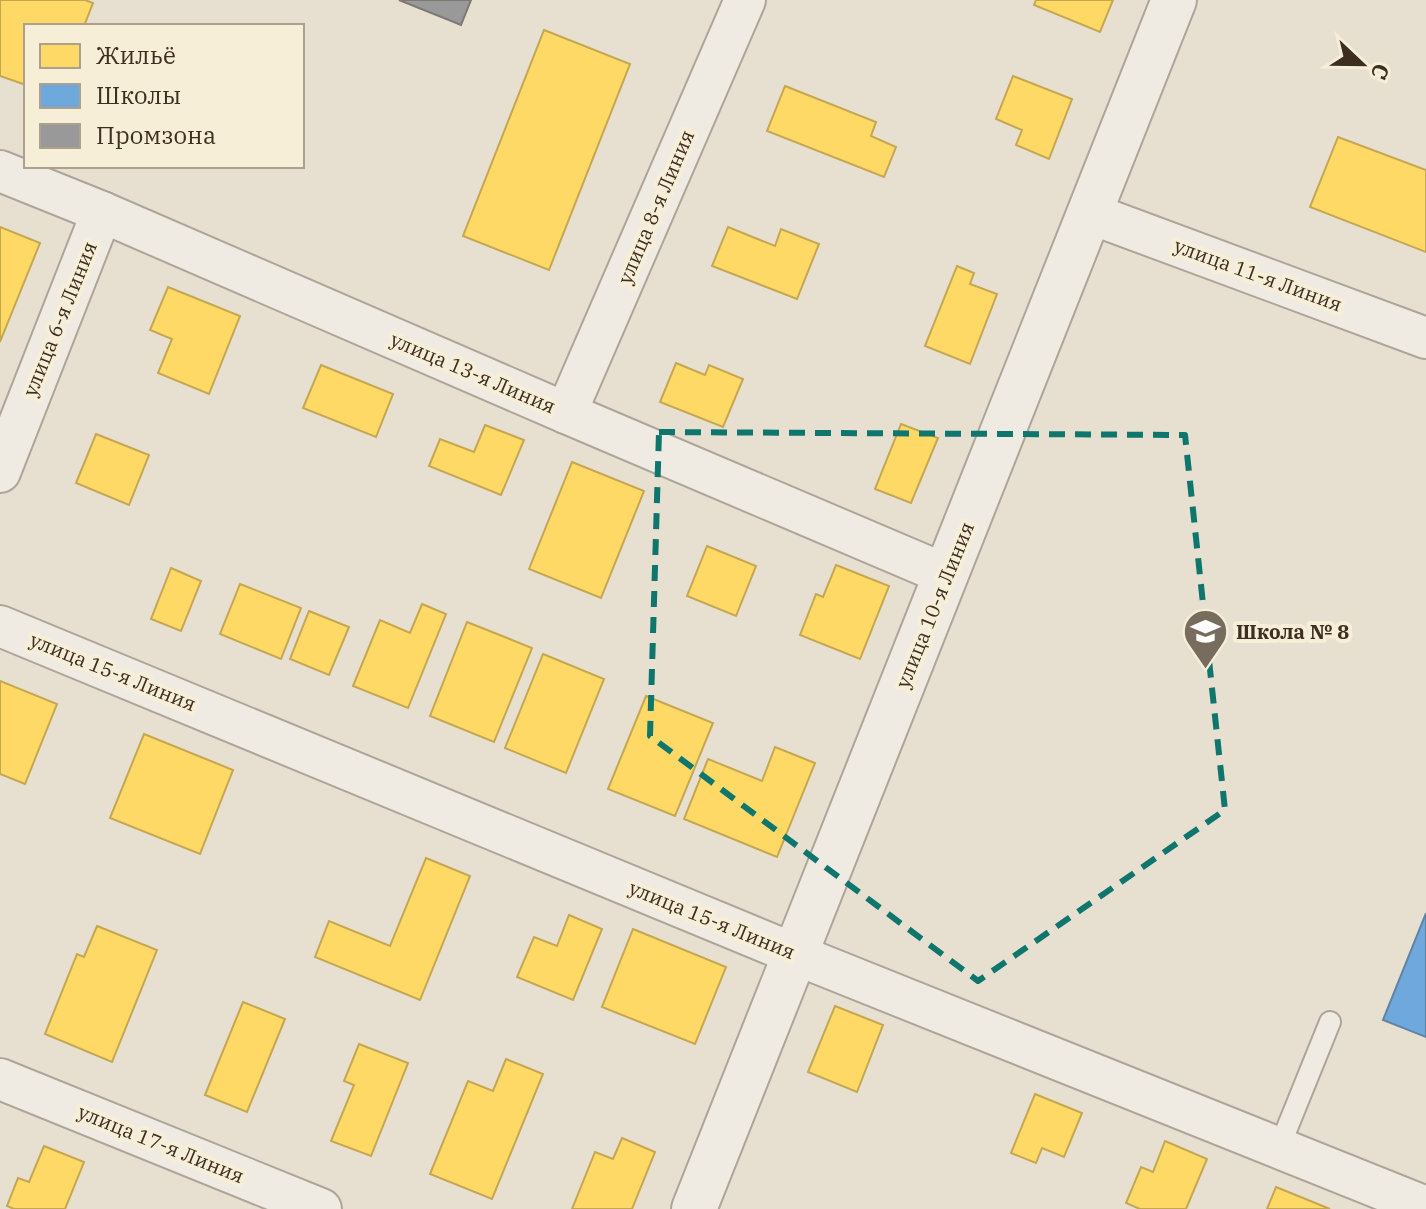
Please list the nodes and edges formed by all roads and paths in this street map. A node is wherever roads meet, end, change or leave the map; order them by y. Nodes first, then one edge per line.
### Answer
1 (745, 0) edge
2 (1174, 0) edge
3 (0, 171) edge
4 (102, 212) junction
5 (1089, 213) junction
6 (1426, 338) edge
7 (566, 413) junction
8 (0, 472) edge
9 (947, 575) junction
10 (0, 626) edge
11 (797, 955) junction
12 (1330, 1022) dead end
13 (0, 1079) edge
14 (1279, 1148) junction
15 (1426, 1207) edge
16 (321, 1209) edge
17 (694, 1209) edge

1 - 7 street, улица 8-я Линия
2 - 5 street, улица 10-я Линия
3 - 4 street, улица 13-я Линия
4 - 7 street, улица 13-я Линия
4 - 8 street, улица 6-я Линия
5 - 6 street, улица 11-я Линия
5 - 9 street, улица 10-я Линия
7 - 9 street, улица 13-я Линия
9 - 11 street, улица 10-я Линия
10 - 11 street, улица 15-я Линия
11 - 14 street, улица 15-я Линия
11 - 17 street, улица 10-я Линия
12 - 14 lane
13 - 16 street, улица 17-я Линия
14 - 15 street, улица 15-я Линия

